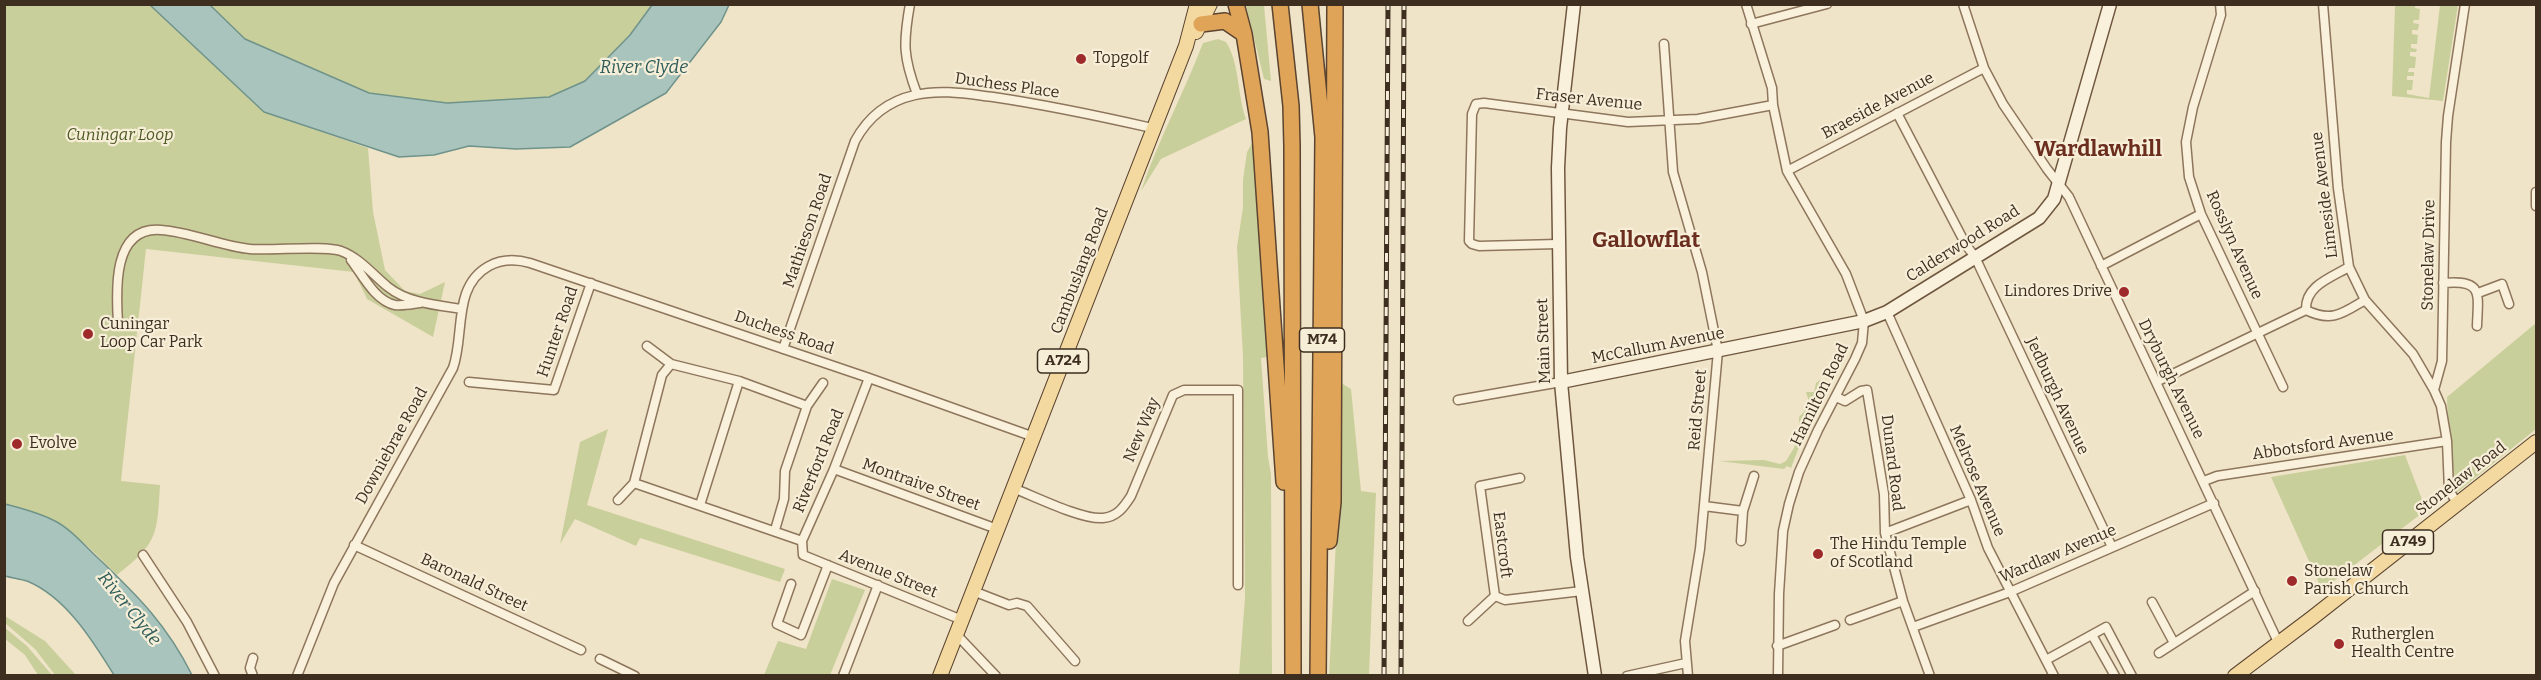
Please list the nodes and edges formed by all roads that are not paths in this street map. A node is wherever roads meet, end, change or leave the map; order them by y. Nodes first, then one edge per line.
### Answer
1 (910, 4) edge
2 (1197, 4) edge
3 (1210, 4) edge
4 (1236, 4) edge
5 (1280, 4) edge
6 (1310, 4) edge
7 (1335, 4) edge
8 (1574, 4) edge
9 (1746, 4) edge
10 (1827, 4) edge
11 (1963, 4) edge
12 (2110, 4) edge
13 (2220, 4) edge
14 (2324, 4) edge
15 (2465, 4) edge
16 (1201, 24) junction
17 (1751, 24) junction
18 (1244, 34) junction
19 (1664, 44) dead end
20 (1186, 46) junction
21 (1984, 68) junction
22 (917, 94) junction
23 (1773, 105) junction
24 (1897, 112) junction
25 (1562, 113) junction
26 (1669, 121) junction
27 (864, 124) joint
28 (1152, 128) junction
29 (1787, 171) junction
30 (2059, 182) junction
31 (2536, 192) edge
32 (2536, 206) edge
33 (2201, 214) junction
34 (1558, 244) junction
35 (1975, 257) junction
36 (524, 261) joint
37 (2101, 266) junction
38 (2349, 267) junction
39 (591, 283) junction
40 (2444, 283) junction
41 (2478, 293) junction
42 (2366, 300) junction
43 (2509, 304) dead end
44 (462, 309) junction
45 (2306, 310) junction
46 (1887, 312) junction
47 (1864, 321) junction
48 (118, 323) dead end
49 (2477, 326) dead end
50 (2257, 333) junction
51 (647, 346) dead end
52 (783, 349) junction
53 (1718, 351) junction
54 (671, 364) junction
55 (869, 378) junction
56 (739, 381) junction
57 (469, 382) dead end
58 (1561, 382) junction
59 (2156, 382) junction
60 (823, 383) dead end
61 (2283, 387) dead end
62 (2434, 390) junction
63 (1836, 397) junction
64 (1458, 400) dead end
65 (807, 406) junction
66 (1034, 437) junction
67 (2447, 441) junction
68 (2536, 441) edge
69 (834, 469) junction
70 (1754, 476) dead end
71 (1520, 478) dead end
72 (2204, 481) junction
73 (634, 483) junction
74 (1014, 488) junction
75 (618, 500) dead end
76 (1971, 500) junction
77 (2214, 503) junction
78 (2457, 503) junction
79 (700, 505) junction
80 (1704, 506) junction
81 (1743, 511) junction
82 (997, 529) junction
83 (775, 530) junction
84 (1886, 533) junction
85 (802, 541) junction
86 (1741, 542) dead end
87 (354, 545) junction
88 (2112, 548) junction
89 (142, 555) dead end
90 (803, 555) joint
91 (828, 566) junction
92 (791, 584) dead end
93 (878, 585) junction
94 (1238, 585) dead end
95 (973, 591) junction
96 (1582, 591) junction
97 (2255, 591) junction
98 (2010, 592) junction
99 (1494, 596) junction
100 (1903, 601) junction
101 (2152, 602) dead end
102 (1294, 608) junction
103 (962, 620) junction
104 (1850, 620) dead end
105 (1468, 621) dead end
106 (1835, 625) dead end
107 (1913, 627) junction
108 (956, 634) junction
109 (2092, 635) junction
110 (2174, 644) junction
111 (2279, 644) junction
112 (1776, 646) junction
113 (581, 650) dead end
114 (2159, 653) dead end
115 (253, 658) dead end
116 (600, 659) dead end
117 (2046, 660) junction
118 (1075, 661) dead end
119 (1686, 663) junction
120 (1318, 673) edge
121 (215, 675) edge
122 (253, 675) edge
123 (297, 675) edge
124 (635, 675) edge
125 (843, 675) edge
126 (941, 675) edge
127 (996, 675) edge
128 (1293, 675) edge
129 (1596, 675) edge
130 (1627, 675) edge
131 (1688, 675) edge
132 (1778, 675) edge
133 (1928, 675) edge
134 (2054, 675) edge
135 (2115, 675) edge
136 (2132, 675) edge
137 (2235, 675) edge

1 - 22 street
2 - 20 main road, Cambuslang Road / A724
3 - 16 main road, Cambuslang Road / A724
4 - 18 highway, M74
5 - 102 highway, M74
6 - 120 highway, M74
7 - 120 highway, M74
8 - 25 street, Main Street
9 - 17 street
10 - 17 street
11 - 21 street, Dryburgh Avenue
12 - 30 street, Calderwood Road
13 - 33 street, Rosslyn Avenue
14 - 38 street, Limeside Avenue
15 - 40 street, Stonelaw Drive
16 - 18 highway
16 - 20 main road, Cambuslang Road / A724
17 - 23 street
18 - 102 highway, M74
19 - 26 street, Reid Street
20 - 28 main road, Cambuslang Road / A724
21 - 24 street, Braeside Avenue
21 - 30 street, Dryburgh Avenue
22 - 27 street, Duchess Place
22 - 28 street, Duchess Place
23 - 26 street, Fraser Avenue
23 - 29 street
24 - 29 street, Braeside Avenue
24 - 35 street, Jedburgh Avenue
25 - 26 street, Fraser Avenue
25 - 34 street, Main Street
25 - 34 street, Fraser Avenue
26 - 53 street, Reid Street
27 - 52 street, Mathieson Road
28 - 66 main road, Cambuslang Road / A724
29 - 47 street
30 - 35 street, Calderwood Road
30 - 37 street, Dryburgh Avenue
31 - 32 street
33 - 37 street
33 - 50 street, Rosslyn Avenue
34 - 58 street, Main Street
35 - 46 street, Calderwood Road
35 - 88 street, Jedburgh Avenue
36 - 39 street, Duchess Road
36 - 44 street, Downiebrae Road
37 - 59 street, Dryburgh Avenue
38 - 42 street, Limeside Avenue
38 - 45 street
39 - 52 street, Duchess Road
39 - 57 street, Hunter Road
40 - 41 street
40 - 62 street, Stonelaw Drive
41 - 43 street
41 - 49 street
42 - 45 street
42 - 62 street, Limeside Avenue
44 - 48 street
44 - 87 street, Downiebrae Road
45 - 50 street
46 - 47 street, Calderwood Road
46 - 76 street, Melrose Avenue
47 - 53 street, McCallum Avenue
47 - 63 street, Hamilton Road
50 - 59 street
50 - 61 street, Rosslyn Avenue
51 - 54 street
52 - 55 street, Duchess Road
53 - 58 street, McCallum Avenue
53 - 80 street, Reid Street
54 - 56 street
54 - 73 street
55 - 66 street, Duchess Road
55 - 69 street, Riverford Road
56 - 65 street
56 - 79 street
58 - 64 street, McCallum Avenue
58 - 96 street, Main Street
59 - 72 street, Dryburgh Avenue
60 - 65 street
62 - 67 street
63 - 84 street, Dunard Road
63 - 112 street, Hamilton Road
65 - 83 street
66 - 74 main road, Cambuslang Road / A724
67 - 72 street, Abbotsford Avenue
67 - 78 street
68 - 78 main road, Stonelaw Road / A749
69 - 82 street, Montraive Street
69 - 85 street, Riverford Road
70 - 81 street
71 - 99 street, Eastcroft
72 - 77 street, Dryburgh Avenue
73 - 75 street
73 - 79 street
74 - 82 main road, Cambuslang Road / A724
74 - 94 street, New Way
76 - 84 street
76 - 98 street, Melrose Avenue
77 - 88 street, Wardlaw Avenue
77 - 97 street, Dryburgh Avenue
78 - 111 main road, Stonelaw Road / A749
79 - 83 street
80 - 81 street
80 - 119 street, Reid Street
81 - 86 street
82 - 95 main road, Cambuslang Road / A724
83 - 85 street
84 - 100 street, Dunard Road
85 - 90 street, Riverford Road
87 - 113 street, Baronald Street
87 - 123 street, Downiebrae Road
88 - 98 street, Wardlaw Avenue
89 - 121 street
90 - 91 street, Avenue Street
91 - 92 street
91 - 93 street, Avenue Street
93 - 103 street, Avenue Street
93 - 125 street
95 - 103 main road, Cambuslang Road / A724
95 - 118 street
96 - 99 street, Eastcroft
96 - 129 street, Main Street
97 - 110 street
97 - 111 street, Dryburgh Avenue
98 - 107 street, Wardlaw Avenue
98 - 117 street, Melrose Avenue
99 - 105 street
100 - 104 street
100 - 107 street, Dunard Road
101 - 110 street
102 - 128 highway, M74
103 - 108 main road, Cambuslang Road / A724
106 - 112 street
107 - 133 street, Dunard Road
108 - 126 main road, Cambuslang Road / A724
108 - 127 street
109 - 117 street
109 - 135 street
109 - 136 street
110 - 114 street
111 - 137 main road, Stonelaw Road / A749
112 - 132 street, Hamilton Road
115 - 122 street
116 - 124 street
117 - 134 street, Melrose Avenue
119 - 130 street
119 - 131 street, Reid Street

